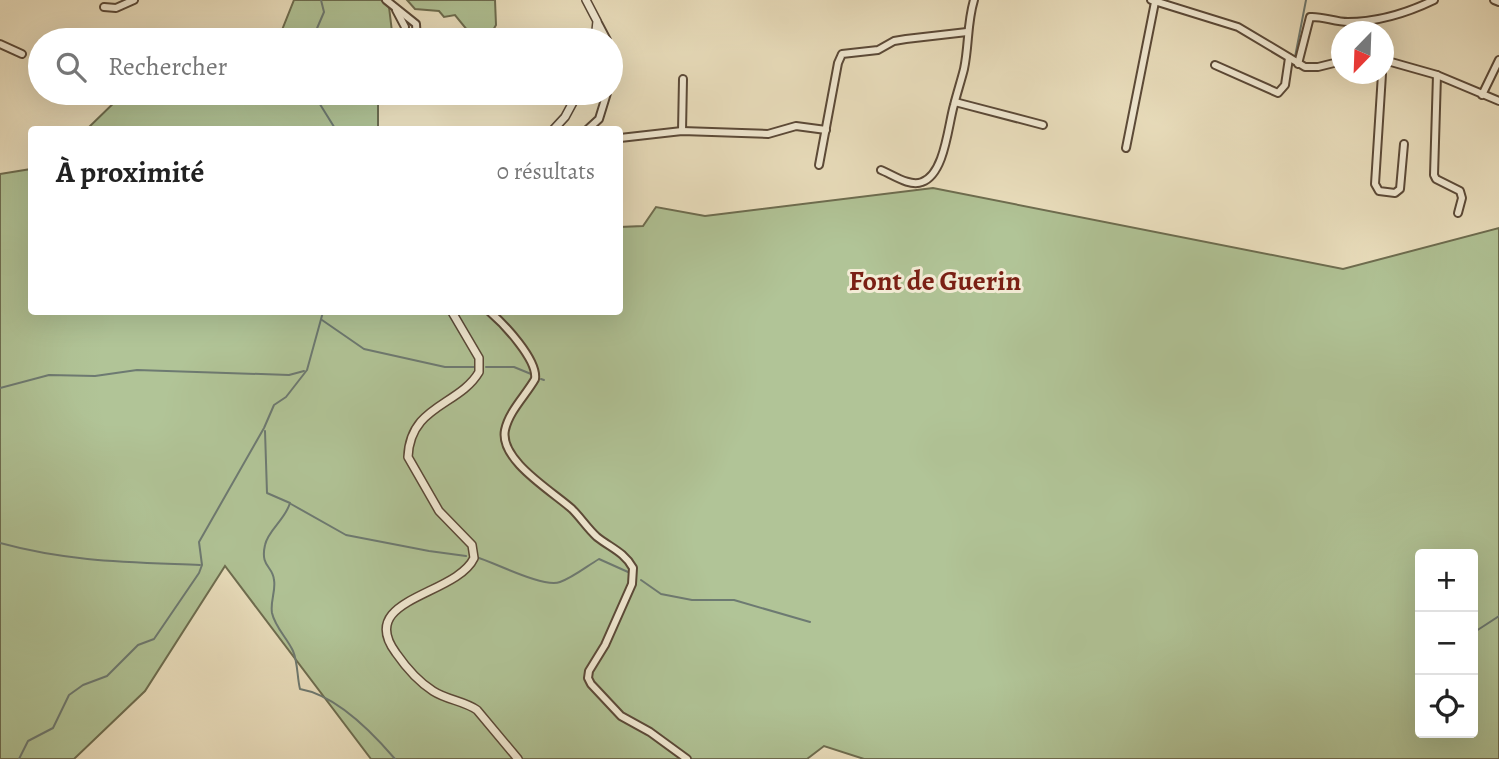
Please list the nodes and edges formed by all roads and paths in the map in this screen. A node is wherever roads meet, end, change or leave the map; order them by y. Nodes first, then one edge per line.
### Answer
1 (134, 0) edge
2 (386, 0) edge
3 (586, 0) edge
4 (974, 0) edge
5 (1413, 0) edge
6 (1434, 0) edge
7 (1494, 0) edge
8 (1153, 1) edge
9 (1499, 2) edge
10 (104, 7) dead end
11 (394, 8) junction
12 (1415, 10) junction
13 (598, 23) junction
14 (405, 28) edge
15 (416, 28) edge
16 (597, 28) edge
17 (601, 28) edge
18 (967, 32) junction
19 (0, 44) edge
20 (22, 54) dead end
21 (1289, 58) junction
22 (1499, 60) edge
23 (1394, 63) edge
24 (1298, 64) junction
25 (1331, 64) edge
26 (1215, 65) dead end
27 (1437, 75) junction
28 (683, 79) dead end
29 (1381, 84) edge
30 (1482, 95) junction
31 (1499, 101) edge
32 (955, 102) junction
33 (572, 105) edge
34 (603, 105) edge
35 (599, 119) junction
36 (1043, 125) dead end
37 (557, 126) edge
38 (591, 126) edge
39 (599, 126) edge
40 (826, 130) junction
41 (682, 131) junction
42 (623, 138) edge
43 (1404, 144) dead end
44 (1126, 148) dead end
45 (819, 165) dead end
46 (881, 170) dead end
47 (1458, 213) dead end
48 (454, 315) edge
49 (493, 315) edge
50 (518, 759) edge
51 (687, 759) edge

1 - 10 street
2 - 11 street
3 - 13 street
4 - 18 street
5 - 12 street
6 - 12 street
7 - 9 street
8 - 21 street
8 - 44 street
11 - 14 street
11 - 15 street
12 - 24 street
13 - 16 street
13 - 17 street
18 - 32 street
18 - 40 street
19 - 20 street
21 - 24 street
21 - 26 street
22 - 30 street
23 - 27 street
24 - 25 street
27 - 30 street
27 - 47 street
28 - 41 street
29 - 43 street
30 - 31 street
32 - 36 street
32 - 46 street
33 - 37 street
34 - 35 street
35 - 38 street
35 - 39 street
40 - 41 street
40 - 45 street
41 - 42 street
48 - 50 street
49 - 51 street

